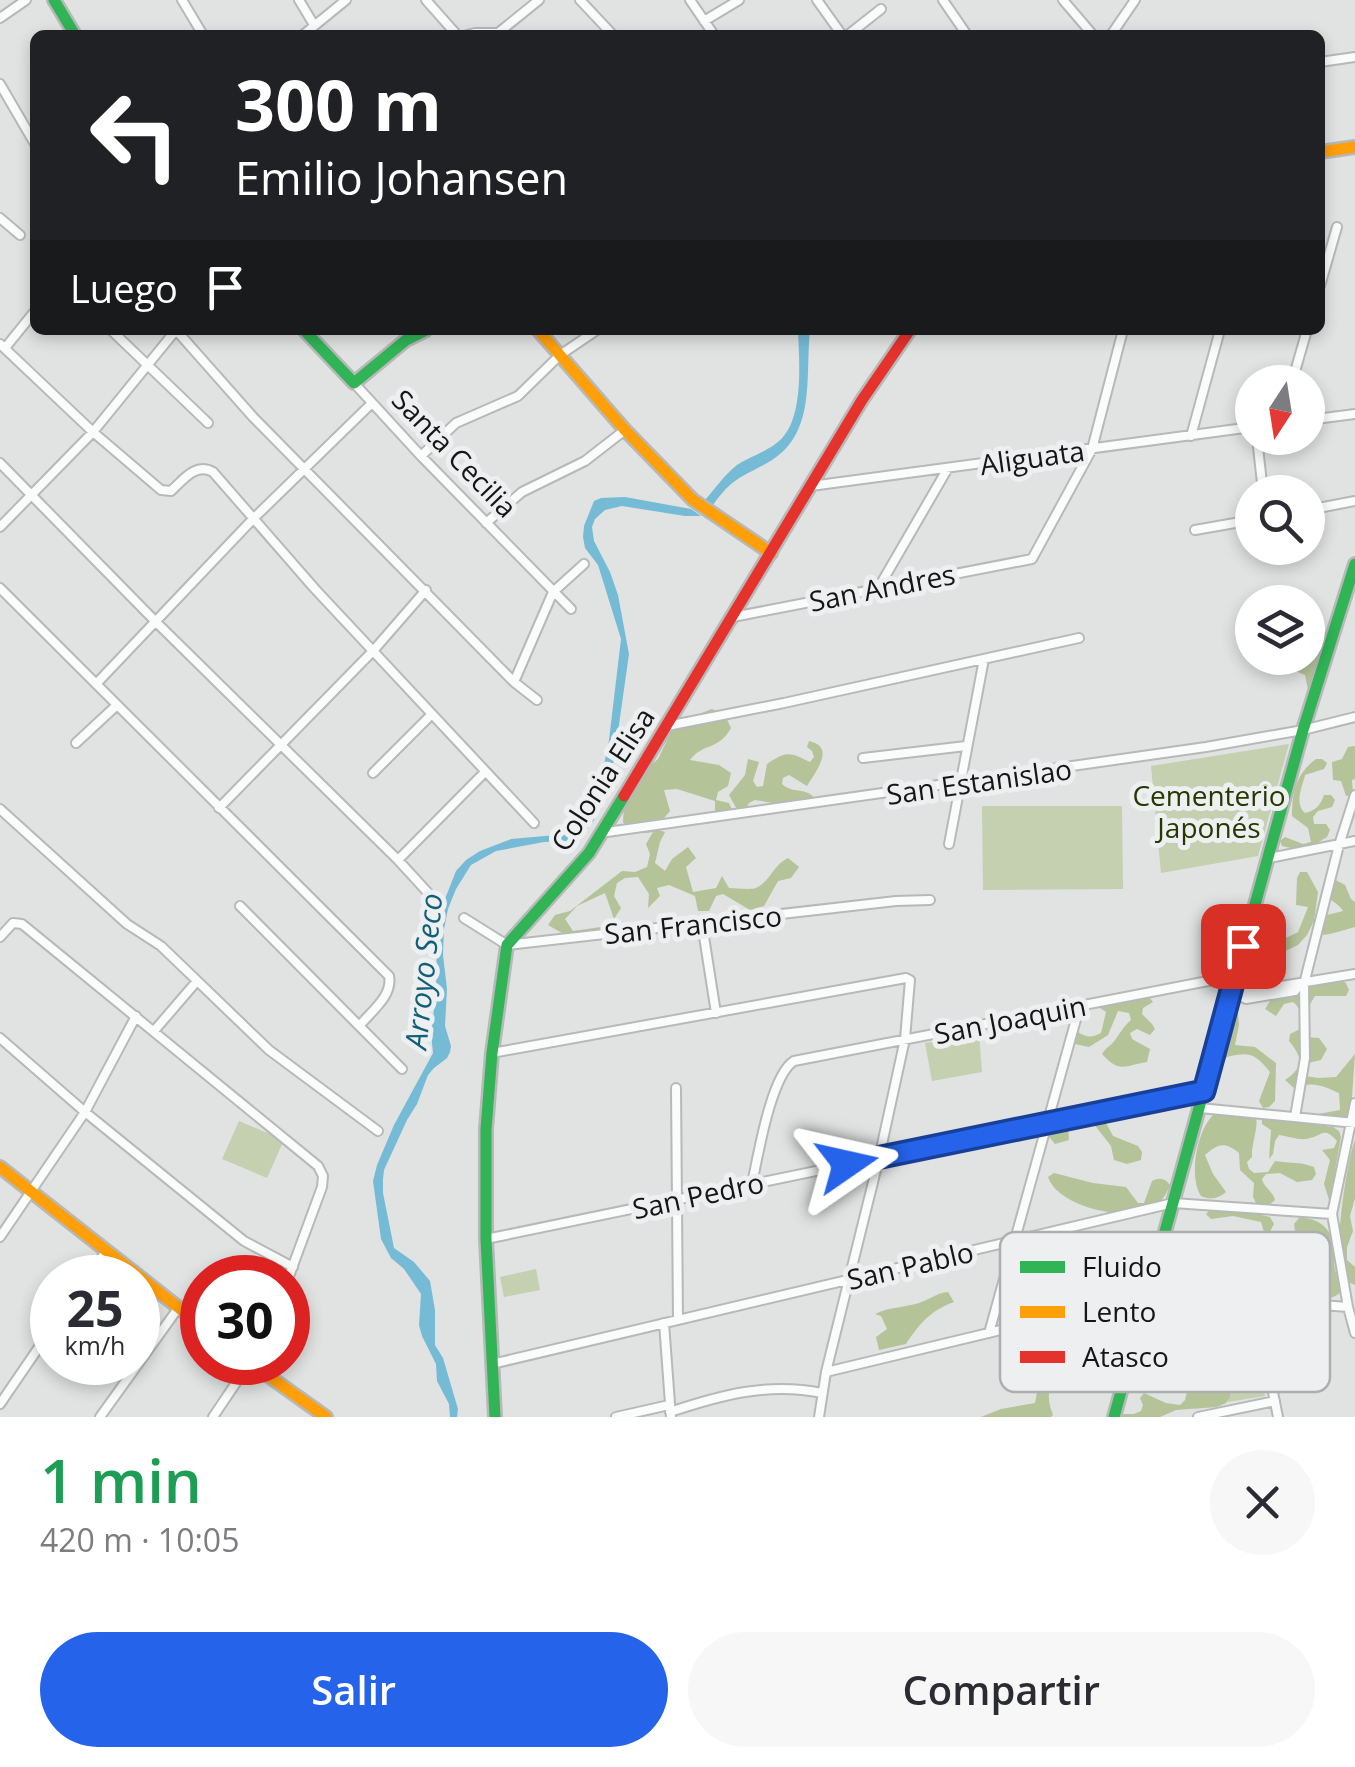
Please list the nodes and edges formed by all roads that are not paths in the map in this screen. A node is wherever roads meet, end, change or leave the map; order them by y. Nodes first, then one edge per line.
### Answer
1 (26, 0) edge
2 (54, 0) edge
3 (182, 0) edge
4 (299, 0) edge
5 (346, 0) edge
6 (426, 0) edge
7 (538, 0) edge
8 (580, 0) edge
9 (690, 0) edge
10 (739, 0) edge
11 (817, 0) edge
12 (943, 0) edge
13 (1063, 0) edge
14 (1135, 0) edge
15 (881, 8) dead end
16 (0, 18) edge
17 (704, 21) junction
18 (314, 25) junction
19 (72, 30) edge
20 (200, 30) edge
21 (309, 30) edge
22 (453, 30) edge
23 (503, 30) edge
24 (609, 30) edge
25 (710, 30) edge
26 (841, 30) edge
27 (852, 30) edge
28 (964, 30) edge
29 (1089, 30) edge
30 (1114, 30) edge
31 (1355, 57) edge
32 (1325, 61) edge
33 (0, 84) edge
34 (30, 135) edge
35 (1355, 148) edge
36 (1325, 151) edge
37 (0, 218) edge
38 (1338, 226) dead end
39 (20, 235) dead end
40 (1325, 269) edge
41 (30, 317) edge
42 (116, 335) edge
43 (172, 335) edge
44 (180, 335) edge
45 (309, 335) edge
46 (416, 335) edge
47 (542, 335) edge
48 (590, 335) edge
49 (907, 335) edge
50 (1122, 335) edge
51 (1219, 335) edge
52 (1306, 335) edge
53 (3, 346) edge
54 (560, 355) junction
55 (148, 364) junction
56 (1297, 365) edge
57 (354, 383) junction
58 (372, 403) junction
59 (1355, 414) edge
60 (1325, 418) edge
61 (208, 423) dead end
62 (625, 430) junction
63 (1235, 430) edge
64 (92, 432) junction
65 (1191, 436) junction
66 (1092, 449) junction
67 (421, 456) junction
68 (0, 463) edge
69 (304, 468) junction
70 (948, 468) junction
71 (811, 486) junction
72 (32, 496) junction
73 (1355, 501) edge
74 (1325, 507) edge
75 (254, 520) junction
76 (486, 523) junction
77 (1235, 523) edge
78 (0, 527) edge
79 (1195, 530) dead end
80 (771, 554) junction
81 (584, 564) dead end
82 (1355, 564) edge
83 (1352, 586) edge
84 (879, 587) junction
85 (0, 588) edge
86 (426, 590) junction
87 (553, 592) junction
88 (571, 610) dead end
89 (733, 617) junction
90 (155, 621) junction
91 (1078, 638) dead end
92 (373, 651) junction
93 (984, 659) junction
94 (514, 682) junction
95 (96, 684) junction
96 (538, 700) dead end
97 (118, 705) junction
98 (432, 714) junction
99 (1355, 718) edge
100 (667, 726) junction
101 (1303, 730) junction
102 (76, 743) dead end
103 (280, 745) junction
104 (966, 746) junction
105 (864, 758) dead end
106 (485, 772) junction
107 (373, 773) dead end
108 (962, 784) junction
109 (1355, 794) edge
110 (0, 808) edge
111 (219, 808) junction
112 (534, 823) dead end
113 (600, 834) junction
114 (1355, 842) edge
115 (949, 844) dead end
116 (1338, 845) junction
117 (1268, 858) junction
118 (398, 860) junction
119 (430, 896) dead end
120 (930, 900) dead end
121 (240, 906) dead end
122 (464, 918) dead end
123 (702, 924) junction
124 (0, 937) edge
125 (507, 945) junction
126 (1355, 974) edge
127 (1234, 976) junction
128 (197, 981) junction
129 (1301, 984) junction
130 (1236, 995) junction
131 (1080, 1005) junction
132 (716, 1013) junction
133 (136, 1016) junction
134 (360, 1025) junction
135 (154, 1031) junction
136 (0, 1038) edge
137 (905, 1039) junction
138 (492, 1053) junction
139 (402, 1069) dead end
140 (676, 1088) dead end
141 (1204, 1091) junction
142 (1355, 1103) edge
143 (1200, 1108) junction
144 (85, 1112) junction
145 (1294, 1116) junction
146 (1048, 1123) junction
147 (1353, 1123) edge
148 (378, 1131) dead end
149 (879, 1158) junction
150 (0, 1168) edge
151 (752, 1184) junction
152 (31, 1192) junction
153 (677, 1200) junction
154 (1173, 1202) junction
155 (1332, 1214) junction
156 (1017, 1232) edge
157 (1048, 1232) edge
158 (1164, 1232) edge
159 (0, 1237) edge
160 (486, 1239) junction
161 (1000, 1244) edge
162 (106, 1251) junction
163 (103, 1255) edge
164 (270, 1255) edge
165 (296, 1255) edge
166 (850, 1279) junction
167 (1000, 1294) edge
168 (1330, 1305) edge
169 (179, 1307) joint
170 (1348, 1307) junction
171 (678, 1320) junction
172 (664, 1323) junction
173 (1000, 1331) edge
174 (1355, 1331) edge
175 (989, 1334) junction
176 (30, 1360) edge
177 (492, 1364) junction
178 (826, 1372) junction
179 (235, 1385) edge
180 (281, 1385) edge
181 (1121, 1392) edge
182 (1273, 1392) edge
183 (822, 1393) junction
184 (1275, 1401) junction
185 (0, 1404) edge
186 (670, 1412) edge
187 (100, 1417) edge
188 (212, 1417) edge
189 (325, 1417) edge
190 (495, 1417) edge
191 (616, 1417) edge
192 (819, 1417) edge
193 (1114, 1417) edge
194 (1198, 1417) edge
195 (1278, 1417) edge

1 - 16 street
2 - 19 street
3 - 20 street
4 - 18 street
5 - 18 street
6 - 22 street
7 - 23 street
8 - 24 street
9 - 17 street
10 - 17 street
11 - 26 street
12 - 28 street
13 - 29 street
14 - 30 street
15 - 27 street
17 - 25 street
18 - 21 street
31 - 32 street
33 - 34 street
35 - 36 street
37 - 39 street
38 - 40 street
41 - 53 street
42 - 55 street
43 - 55 street
44 - 69 street
45 - 57 street, Santa Cecilia
46 - 57 street
47 - 54 street
48 - 54 street
49 - 71 street, Colonia Elisa
50 - 66 street
51 - 65 street
52 - 56 street
53 - 64 street
54 - 62 street
54 - 67 street
55 - 61 street
55 - 64 street
57 - 58 street, Santa Cecilia
58 - 67 street, Santa Cecilia
58 - 69 street
59 - 60 street
62 - 76 street
62 - 80 street
63 - 65 street, Aliguata
64 - 72 street
64 - 75 street
65 - 66 street, Aliguata
66 - 70 street, Aliguata
66 - 84 street, San Andres
67 - 76 street, Santa Cecilia
68 - 72 street
69 - 75 street
69 - 86 street
70 - 71 street, Aliguata
70 - 84 street
71 - 80 street, Colonia Elisa
72 - 78 street
72 - 90 street
73 - 74 street
75 - 90 street
75 - 92 street
76 - 87 street, Santa Cecilia
77 - 79 street
80 - 89 street, Colonia Elisa
81 - 87 street
82 - 83 street
83 - 101 street
84 - 89 street, San Andres
85 - 95 street
86 - 92 street
86 - 94 street
87 - 88 street, Santa Cecilia
87 - 94 street
89 - 100 street, Colonia Elisa
90 - 95 street
90 - 103 street
91 - 93 street
92 - 98 street
92 - 103 street
93 - 100 street
93 - 104 street
94 - 96 street
95 - 97 street
97 - 102 street
97 - 111 street
98 - 106 street
98 - 107 street
99 - 101 street, San Estanislao
100 - 113 street, Colonia Elisa
101 - 108 street, San Estanislao
101 - 117 street
103 - 111 street
103 - 118 street
104 - 105 street
104 - 108 street
106 - 112 street
106 - 118 street
108 - 113 street, San Estanislao
108 - 115 street
109 - 116 street
110 - 128 street
111 - 134 street
113 - 125 street, Colonia Elisa
114 - 116 street
116 - 117 street
116 - 129 street
117 - 127 street
118 - 119 street
120 - 123 street, San Francisco
121 - 134 street
122 - 125 street
123 - 125 street, San Francisco
123 - 132 street
124 - 133 street
125 - 138 street
126 - 129 street
127 - 130 street
127 - 131 street, San Joaquin
128 - 135 street
128 - 148 street
129 - 130 street
129 - 145 street
130 - 141 street
131 - 137 street, San Joaquin
131 - 146 street
132 - 137 street
132 - 138 street
133 - 135 street
133 - 144 street
134 - 139 street
135 - 165 street
136 - 144 street
137 - 149 street
137 - 151 street, San Joaquin
138 - 160 street
140 - 153 street
141 - 143 street
141 - 146 street, San Pedro
142 - 147 street
143 - 145 street
143 - 154 street
144 - 152 street
144 - 164 street
145 - 147 street
146 - 149 street, San Pedro
146 - 156 street
147 - 155 street
149 - 151 street, San Pedro
149 - 166 street
150 - 152 street
151 - 153 street, San Pedro
152 - 159 street
152 - 162 street
153 - 160 street, San Pedro
153 - 171 street
154 - 155 street, San Pablo
154 - 157 street, San Pablo
154 - 158 street
155 - 170 street
160 - 177 street
161 - 166 street, San Pablo
162 - 163 street
162 - 169 street
166 - 171 street, San Pablo
166 - 178 street
167 - 175 street
168 - 170 street
169 - 187 street
170 - 174 street
171 - 172 street, San Pablo
172 - 177 street, San Pablo
172 - 186 street
173 - 175 street
175 - 178 street
176 - 185 street
177 - 190 street
178 - 183 street
179 - 188 street
180 - 189 street
181 - 193 street
182 - 184 street
183 - 186 street
183 - 192 street
184 - 194 street
184 - 195 street
186 - 191 street

